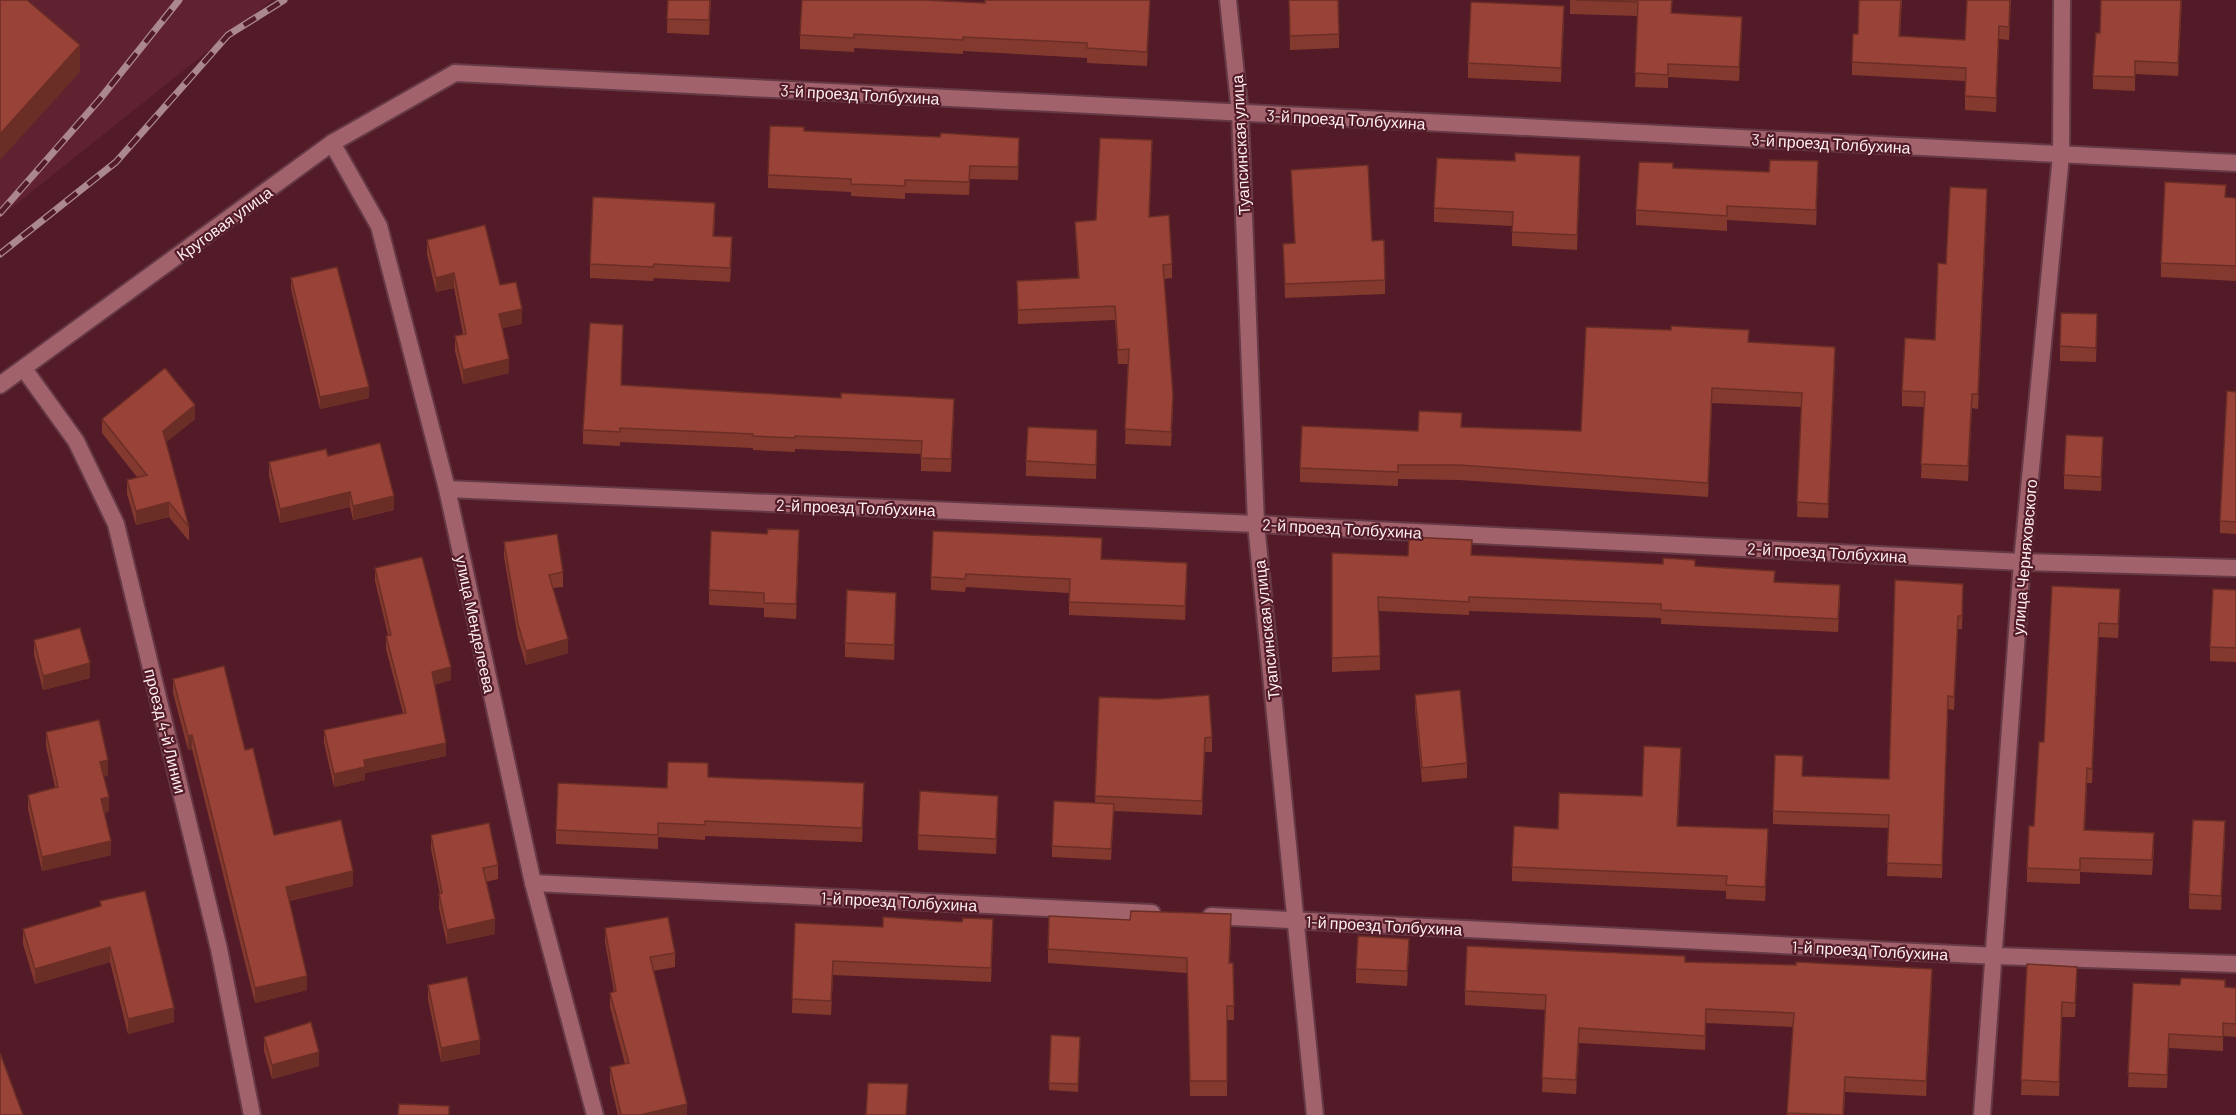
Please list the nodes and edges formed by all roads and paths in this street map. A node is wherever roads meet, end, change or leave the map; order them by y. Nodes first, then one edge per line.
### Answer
1 (1228, 0) edge
2 (2062, 0) edge
3 (455, 73) joint
4 (1240, 113) junction
5 (332, 143) junction
6 (2061, 155) junction
7 (2236, 163) edge
8 (24, 369) junction
9 (0, 385) edge
10 (447, 489) junction
11 (1256, 524) junction
12 (2022, 562) junction
13 (2236, 568) edge
14 (533, 883) junction
15 (1164, 914) edge
16 (1200, 915) edge
17 (1295, 920) junction
18 (1996, 956) junction
19 (2236, 964) edge
20 (252, 1115) edge
21 (595, 1115) edge
22 (1315, 1115) edge
23 (1982, 1115) edge

1 - 4 street, Туапсинская улица
2 - 6 street, улица Черняховского
3 - 4 street, 3-й проезд Толбухина
3 - 5 street, Круговая улица
4 - 6 street, 3-й проезд Толбухина
4 - 11 street, Туапсинская улица
5 - 8 street, Круговая улица
5 - 10 street, улица Менделеева
6 - 7 street, 3-й проезд Толбухина
6 - 12 street, улица Черняховского
8 - 9 street, Круговая улица
8 - 20 street, проезд 4-й Линии
10 - 11 street, 2-й проезд Толбухина
10 - 14 street, улица Менделеева
11 - 12 street, 2-й проезд Толбухина
11 - 17 street, Туапсинская улица
12 - 13 street, 2-й проезд Толбухина
12 - 18 street, улица Черняховского
14 - 15 street, 1-й проезд Толбухина
14 - 21 street, улица Менделеева
16 - 17 street, 1-й проезд Толбухина
17 - 18 street, 1-й проезд Толбухина
17 - 22 street, Туапсинская улица
18 - 19 street, 1-й проезд Толбухина
18 - 23 street, улица Черняховского

